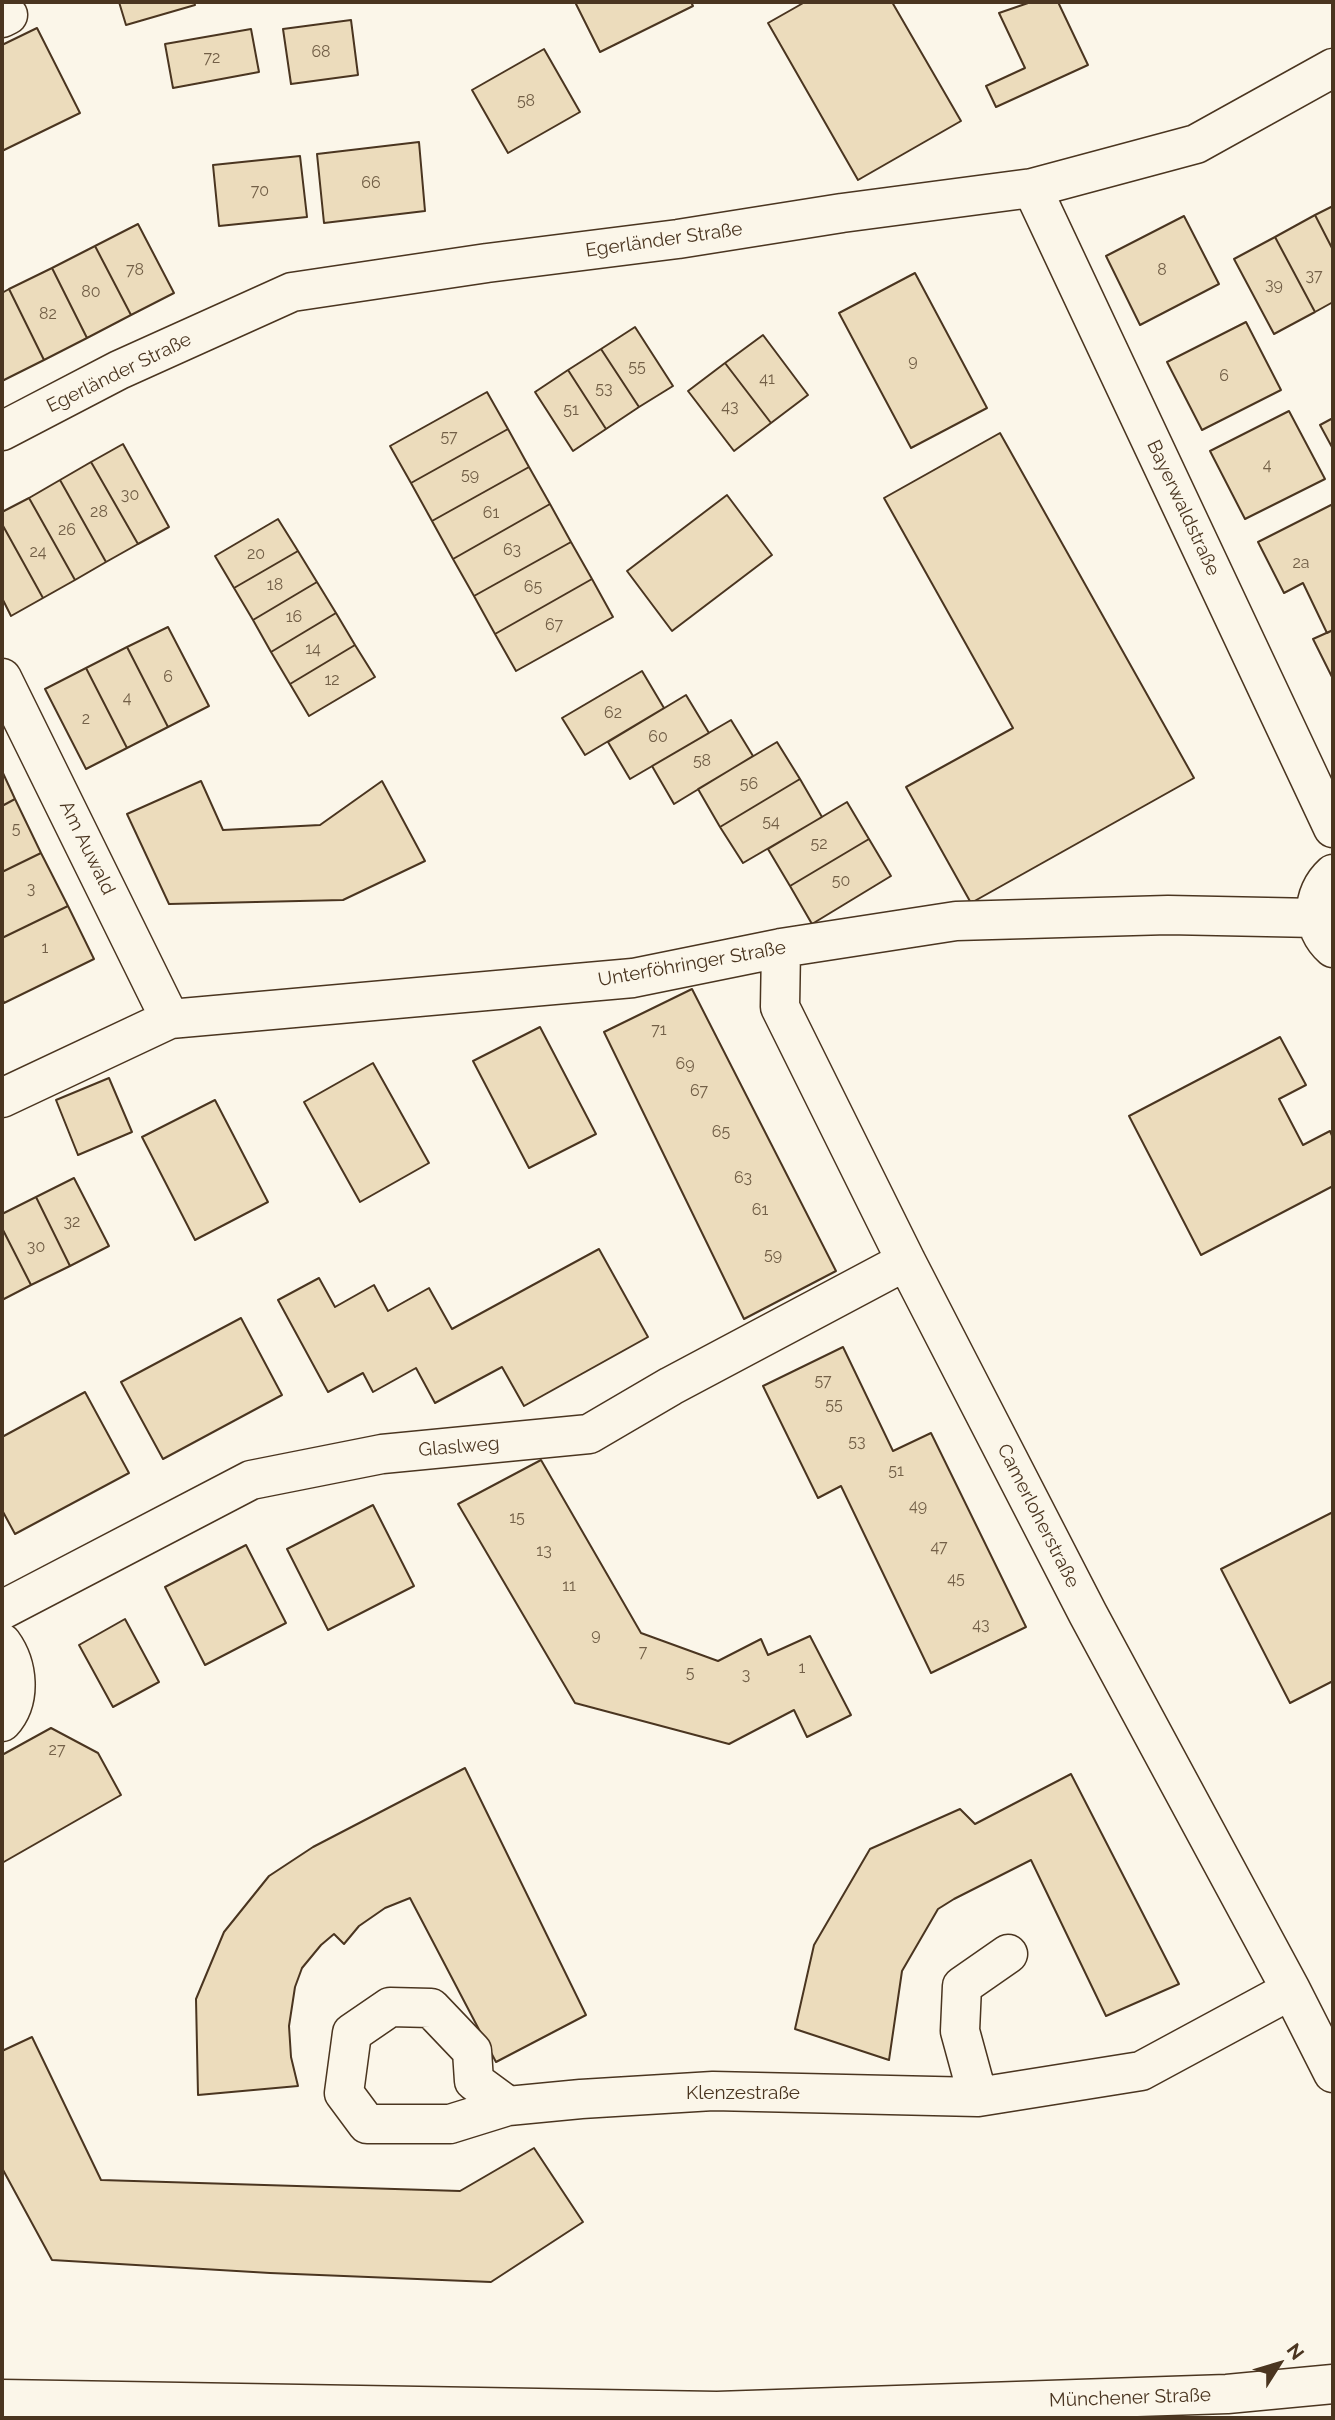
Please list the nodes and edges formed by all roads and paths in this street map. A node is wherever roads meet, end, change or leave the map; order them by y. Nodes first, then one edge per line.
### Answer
1 (1333, 68) edge
2 (1032, 188) junction
3 (2, 431) edge
4 (2, 678) edge
5 (1333, 828) edge
6 (1333, 874) edge
7 (1325, 933) edge
8 (781, 948) junction
9 (170, 1018) junction
10 (2, 1098) edge
11 (906, 1261) junction
12 (2, 1610) edge
13 (2, 1643) edge
14 (2, 1722) edge
15 (1009, 1954) dead end
16 (1291, 1990) junction
17 (1333, 2073) edge
18 (978, 2097) junction
19 (508, 2106) dead end
20 (1333, 2384) edge
21 (2, 2399) edge

1 - 2 street, Egerländer Straße
2 - 3 street, Egerländer Straße
2 - 5 street, Bayerwaldstraße
4 - 9 street, Am Auwald
6 - 7 street
7 - 8 street, Unterföhringer Straße
8 - 9 street, Unterföhringer Straße
8 - 11 street, Camerloherstraße
9 - 10 street, Unterföhringer Straße
11 - 12 street, Glaslweg
11 - 16 street, Camerloherstraße
13 - 14 street
15 - 18 street
16 - 17 street, Camerloherstraße
16 - 18 street, Klenzestraße
18 - 19 street, Klenzestraße
20 - 21 street, Münchener Straße

